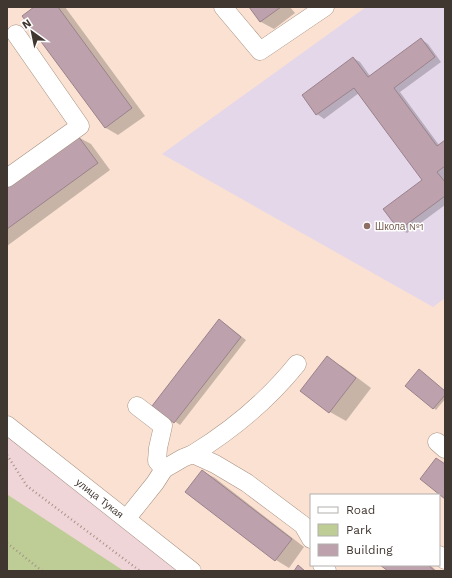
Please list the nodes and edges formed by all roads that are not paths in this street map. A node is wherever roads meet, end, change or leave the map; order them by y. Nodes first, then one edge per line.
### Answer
1 (222, 7) edge
2 (325, 7) edge
3 (16, 34) dead end
4 (7, 178) edge
5 (297, 364) dead end
6 (138, 406) dead end
7 (7, 425) edge
8 (193, 454) junction
9 (164, 469) junction
10 (127, 518) junction
11 (310, 537) edge
12 (192, 571) edge

1 - 2 street
3 - 4 street
5 - 8 street
6 - 9 street
7 - 10 street, улица Тукая
8 - 9 street
8 - 11 street
9 - 10 street
10 - 12 street, улица Тукая

